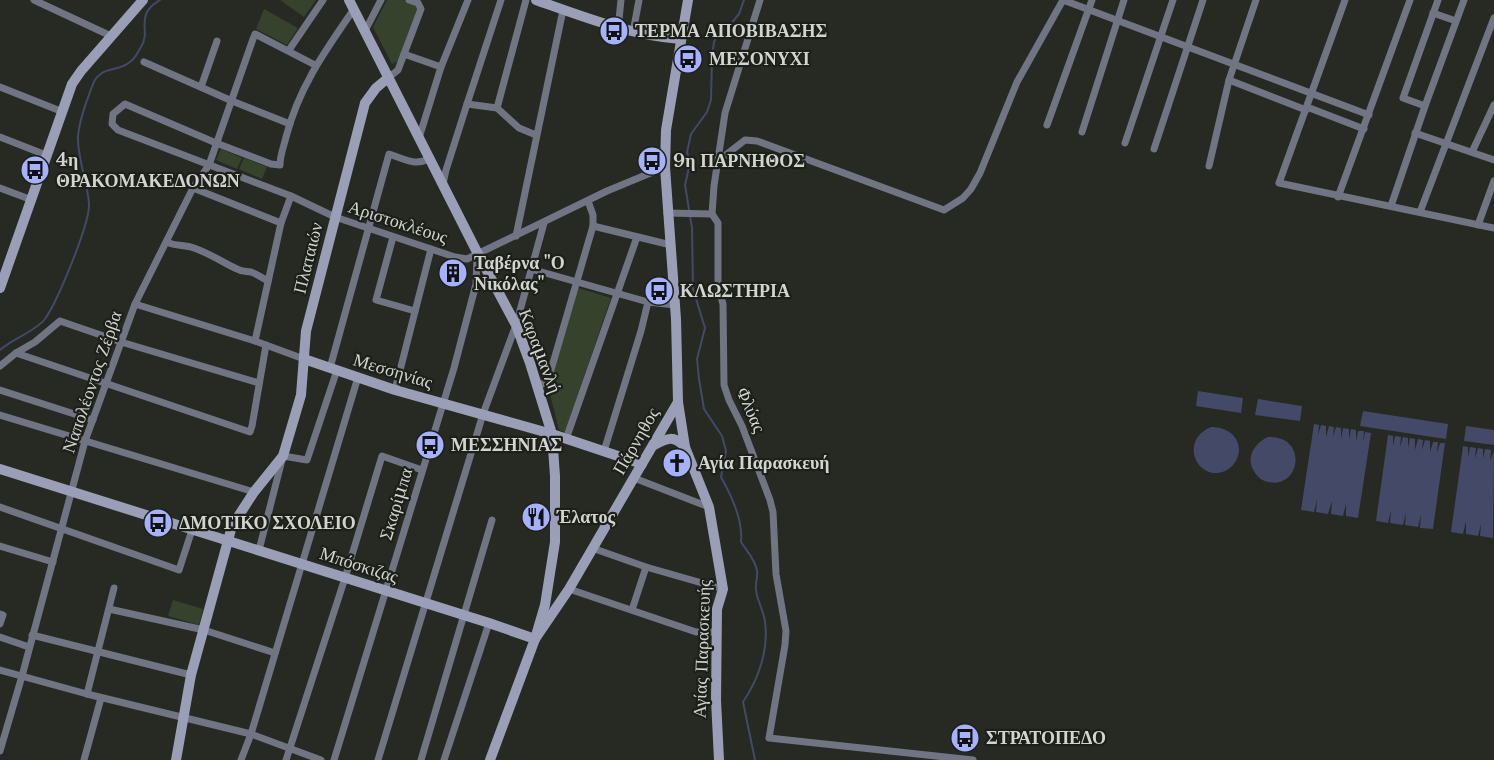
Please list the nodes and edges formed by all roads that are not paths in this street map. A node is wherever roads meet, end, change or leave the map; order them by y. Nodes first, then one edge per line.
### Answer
1 (34, 0) edge
2 (143, 0) edge
3 (323, 0) edge
4 (381, 0) edge
5 (408, 0) edge
6 (468, 0) edge
7 (501, 0) edge
8 (526, 0) edge
9 (536, 0) edge
10 (621, 0) edge
11 (639, 0) edge
12 (688, 0) edge
13 (759, 0) edge
14 (1063, 0) edge
15 (1092, 0) edge
16 (1124, 0) edge
17 (1173, 0) edge
18 (1203, 0) edge
19 (1257, 0) edge
20 (1345, 0) edge
21 (1438, 0) edge
22 (1464, 0) edge
23 (1407, 1) edge
24 (351, 5) edge
25 (563, 10) junction
26 (1088, 11) junction
27 (1433, 13) junction
28 (1494, 18) edge
29 (1116, 21) junction
30 (1456, 21) junction
31 (618, 28) junction
32 (364, 31) junction
33 (633, 32) junction
34 (111, 36) junction
35 (1161, 38) junction
36 (680, 39) junction
37 (217, 41) dead end
38 (1187, 47) junction
39 (289, 50) junction
40 (404, 54) junction
41 (144, 62) dead end
42 (1235, 63) junction
43 (315, 65) junction
44 (441, 67) junction
45 (388, 78) junction
46 (1229, 80) junction
47 (0, 87) edge
48 (201, 87) junction
49 (1312, 94) junction
50 (231, 101) junction
51 (466, 104) junction
52 (1494, 105) edge
53 (1425, 106) junction
54 (497, 108) junction
55 (1307, 109) junction
56 (63, 112) junction
57 (1369, 115) junction
58 (290, 124) junction
59 (1047, 125) dead end
60 (1364, 129) junction
61 (1082, 132) dead end
62 (1415, 133) junction
63 (536, 135) junction
64 (0, 137) edge
65 (419, 138) junction
66 (216, 143) junction
67 (1125, 143) dead end
68 (1445, 143) junction
69 (1154, 149) dead end
70 (1472, 152) junction
71 (46, 155) junction
72 (429, 159) junction
73 (1494, 160) edge
74 (718, 161) junction
75 (209, 165) junction
76 (1209, 166) dead end
77 (665, 167) junction
78 (1494, 182) edge
79 (443, 186) junction
80 (0, 188) edge
81 (193, 188) junction
82 (291, 196) junction
83 (1338, 197) junction
84 (32, 200) junction
85 (588, 201) junction
86 (1390, 206) junction
87 (1420, 212) junction
88 (671, 213) junction
89 (712, 214) junction
90 (335, 217) junction
91 (281, 223) junction
92 (544, 223) junction
93 (1478, 225) junction
94 (593, 226) junction
95 (368, 228) junction
96 (1494, 228) edge
97 (516, 236) junction
98 (393, 237) junction
99 (637, 237) junction
100 (167, 242) junction
101 (671, 245) junction
102 (431, 249) junction
103 (477, 254) junction
104 (531, 268) junction
105 (268, 280) junction
106 (578, 283) junction
107 (0, 288) edge
108 (616, 293) junction
109 (648, 302) junction
110 (135, 304) junction
111 (675, 305) junction
112 (415, 311) junction
113 (516, 325) junction
114 (255, 341) junction
115 (121, 342) junction
116 (266, 345) junction
117 (16, 353) junction
118 (304, 358) junction
119 (0, 366) edge
120 (334, 369) junction
121 (358, 377) junction
122 (259, 383) junction
123 (105, 385) junction
124 (538, 386) junction
125 (0, 390) edge
126 (395, 390) junction
127 (678, 402) junction
128 (442, 403) junction
129 (483, 414) junction
130 (0, 415) edge
131 (93, 420) junction
132 (552, 434) junction
133 (566, 439) junction
134 (85, 441) junction
135 (654, 445) junction
136 (685, 447) junction
137 (604, 451) junction
138 (283, 456) junction
139 (642, 464) junction
140 (0, 470) edge
141 (422, 470) junction
142 (634, 478) junction
143 (71, 492) junction
144 (254, 492) junction
145 (0, 507) edge
146 (709, 507) junction
147 (492, 520) dead end
148 (61, 527) junction
149 (192, 530) junction
150 (228, 541) junction
151 (0, 546) edge
152 (592, 548) junction
153 (259, 550) junction
154 (53, 562) junction
155 (301, 564) junction
156 (646, 567) junction
157 (345, 578) junction
158 (114, 588) dead end
159 (723, 588) junction
160 (569, 589) junction
161 (386, 590) junction
162 (426, 603) junction
163 (109, 609) junction
164 (632, 610) junction
165 (0, 614) edge
166 (465, 616) junction
167 (489, 623) junction
168 (0, 624) edge
169 (204, 630) junction
170 (717, 632) junction
171 (32, 635) junction
172 (0, 637) edge
173 (535, 639) junction
174 (29, 647) junction
175 (98, 652) junction
176 (275, 653) junction
177 (0, 670) edge
178 (191, 675) junction
179 (22, 676) junction
180 (87, 694) junction
181 (101, 698) junction
182 (184, 718) junction
183 (251, 734) junction
184 (290, 748) junction
185 (0, 751) edge
186 (84, 760) edge
187 (177, 760) edge
188 (241, 760) edge
189 (286, 760) edge
190 (321, 760) edge
191 (334, 760) edge
192 (378, 760) edge
193 (421, 760) edge
194 (444, 760) edge
195 (490, 760) edge
196 (719, 760) edge
197 (973, 760) edge

1 - 34 street
2 - 34 street
3 - 39 street
4 - 32 street
5 - 40 street
6 - 44 street
7 - 51 street
8 - 54 street
9 - 25 street
10 - 31 street
11 - 33 street
12 - 36 street, Πάρνηθος
13 - 74 street, Φλύας
14 - 26 street
14 - 74 street
15 - 26 street
16 - 29 street
17 - 35 street
18 - 38 street
19 - 42 street
20 - 49 street
21 - 27 street
22 - 30 street
23 - 57 street
24 - 32 street, Καραμανλή
24 - 43 street
25 - 31 street
25 - 63 street
26 - 29 street
26 - 59 street
27 - 30 street
27 - 53 street
28 - 68 street
29 - 35 street
29 - 61 street
30 - 53 street
31 - 33 street
32 - 45 street, Καραμανλή
33 - 36 street
34 - 56 street
35 - 38 street
35 - 67 street
36 - 77 street, Πάρνηθος
37 - 48 street
38 - 42 street
38 - 69 street
39 - 43 street
39 - 50 street, Ναπολέοντος Ζέρβα
40 - 44 street
40 - 45 street
41 - 48 street
42 - 46 street
42 - 49 street
43 - 58 street
44 - 65 street
45 - 65 street, Καραμανλή
45 - 90 street, Πλαταιών
46 - 55 street
46 - 76 street
47 - 56 street
48 - 50 street
49 - 55 street
49 - 57 street
50 - 58 street
50 - 66 street, Ναπολέοντος Ζέρβα
51 - 54 street
51 - 79 street
52 - 70 street
53 - 62 street
54 - 63 street
55 - 60 street
55 - 83 street
56 - 71 street
57 - 60 street
58 - 66 street
60 - 83 street
62 - 68 street
62 - 86 street
63 - 97 street
64 - 71 street
65 - 72 street, Καραμανλή
66 - 75 street, Ναπολέοντος Ζέρβα
66 - 75 street, Αριστοκλέους
68 - 70 street
68 - 87 street
70 - 73 street
71 - 84 street
72 - 79 street, Καραμανλή
72 - 95 street
74 - 89 street, Φλύας
75 - 81 street, Ναπολέοντος Ζέρβα
75 - 82 street, Αριστοκλέους
77 - 85 street, Αριστοκλέους
77 - 88 street, Πάρνηθος
78 - 93 street
79 - 103 street, Καραμανλή
80 - 84 street
81 - 91 street
81 - 100 street, Ναπολέοντος Ζέρβα
82 - 90 street, Αριστοκλέους
82 - 91 street
83 - 86 street
84 - 107 street
85 - 92 street, Αριστοκλέους
85 - 94 street
86 - 87 street
87 - 93 street
88 - 89 street
88 - 101 street, Πάρνηθος
89 - 197 street, Φλύας
90 - 95 street, Αριστοκλέους
90 - 118 street, Πλαταιών
91 - 105 street
92 - 97 street, Αριστοκλέους
92 - 104 street
93 - 96 street
94 - 99 street
94 - 106 street
95 - 98 street, Αριστοκλέους
95 - 120 street
97 - 103 street, Αριστοκλέους
98 - 102 street, Αριστοκλέους
98 - 112 street
99 - 101 street
99 - 108 street
100 - 105 street
100 - 110 street, Ναπολέοντος Ζέρβα
101 - 111 street, Πάρνηθος
102 - 103 street, Αριστοκλέους
102 - 112 street
103 - 113 street, Καραμανλή
103 - 128 street, Σκαρίμπα
104 - 106 street
104 - 113 street
105 - 114 street
106 - 108 street
106 - 124 street
108 - 109 street
108 - 133 street
109 - 111 street
109 - 137 street
110 - 114 street, Μεσσηνίας
110 - 115 street, Ναπολέοντος Ζέρβα
111 - 127 street, Πάρνηθος
112 - 126 street
113 - 124 street, Καραμανλή
113 - 129 street
114 - 116 street, Μεσσηνίας
115 - 117 street
115 - 122 street
115 - 123 street, Ναπολέοντος Ζέρβα
116 - 118 street, Μεσσηνίας
116 - 122 street
117 - 119 street
117 - 123 street
118 - 120 street, Μεσσηνίας
118 - 138 street, Πλαταιών
120 - 121 street, Μεσσηνίας
120 - 138 street
121 - 126 street, Μεσσηνίας
121 - 155 street
122 - 123 street
123 - 131 street, Ναπολέοντος Ζέρβα
124 - 132 street, Καραμανλή
125 - 131 street
126 - 128 street, Μεσσηνίας
127 - 135 street, Πάρνηθος
127 - 136 street, Αγίας Παρασκευής
128 - 129 street, Μεσσηνίας
128 - 141 street, Σκαρίμπα
129 - 132 street, Μεσσηνίας
129 - 162 street
130 - 134 street
131 - 134 street, Ναπολέοντος Ζέρβα
132 - 133 street, Μεσσηνίας
132 - 173 street, Καραμανλή
133 - 137 street, Μεσσηνίας
134 - 143 street, Ναπολέοντος Ζέρβα
134 - 144 street
135 - 136 street
135 - 139 street, Πάρνηθος
136 - 146 street, Αγίας Παρασκευής
137 - 139 street, Μεσσηνίας
138 - 144 street, Πλαταιών
138 - 153 street, Πλαταιών
139 - 142 street, Πάρνηθος
140 - 143 street, Μπόσκιζας
141 - 157 street
141 - 161 street, Σκαρίμπα
142 - 146 street
142 - 152 street, Πάρνηθος
143 - 148 street, Ναπολέοντος Ζέρβα
143 - 149 street, Μπόσκιζας
144 - 150 street, Πλαταιών
145 - 148 street
146 - 159 street, Αγίας Παρασκευής
147 - 166 street
148 - 149 street
148 - 154 street, Ναπολέοντος Ζέρβα
149 - 150 street, Μπόσκιζας
150 - 153 street, Μπόσκιζας
150 - 169 street, Πλαταιών
151 - 154 street
152 - 156 street
152 - 160 street, Πάρνηθος
153 - 155 street, Μπόσκιζας
154 - 171 street, Ναπολέοντος Ζέρβα
155 - 157 street, Μπόσκιζας
155 - 176 street
156 - 159 street
156 - 164 street
157 - 161 street, Μπόσκιζας
157 - 184 street
158 - 163 street
159 - 170 street, Αγίας Παρασκευής
160 - 164 street
160 - 173 street, Πάρνηθος
161 - 162 street, Μπόσκιζας
161 - 191 street, Σκαρίμπα
162 - 166 street, Μπόσκιζας
162 - 192 street
163 - 169 street
163 - 175 street
164 - 170 street
165 - 168 street
166 - 167 street, Μπόσκιζας
166 - 193 street
167 - 173 street, Μπόσκιζας
167 - 194 street
169 - 176 street
169 - 178 street, Πλαταιών
170 - 196 street, Αγίας Παρασκευής
171 - 174 street, Ναπολέοντος Ζέρβα
171 - 175 street
172 - 174 street
173 - 195 street, Πάρνηθος
174 - 179 street, Ναπολέοντος Ζέρβα
175 - 178 street
175 - 180 street
176 - 183 street
177 - 179 street
178 - 182 street, Πλαταιών
179 - 180 street
179 - 185 street, Ναπολέοντος Ζέρβα
180 - 181 street
181 - 182 street
181 - 186 street
182 - 183 street
182 - 187 street, Πλαταιών
183 - 184 street
183 - 188 street
184 - 189 street
184 - 190 street

